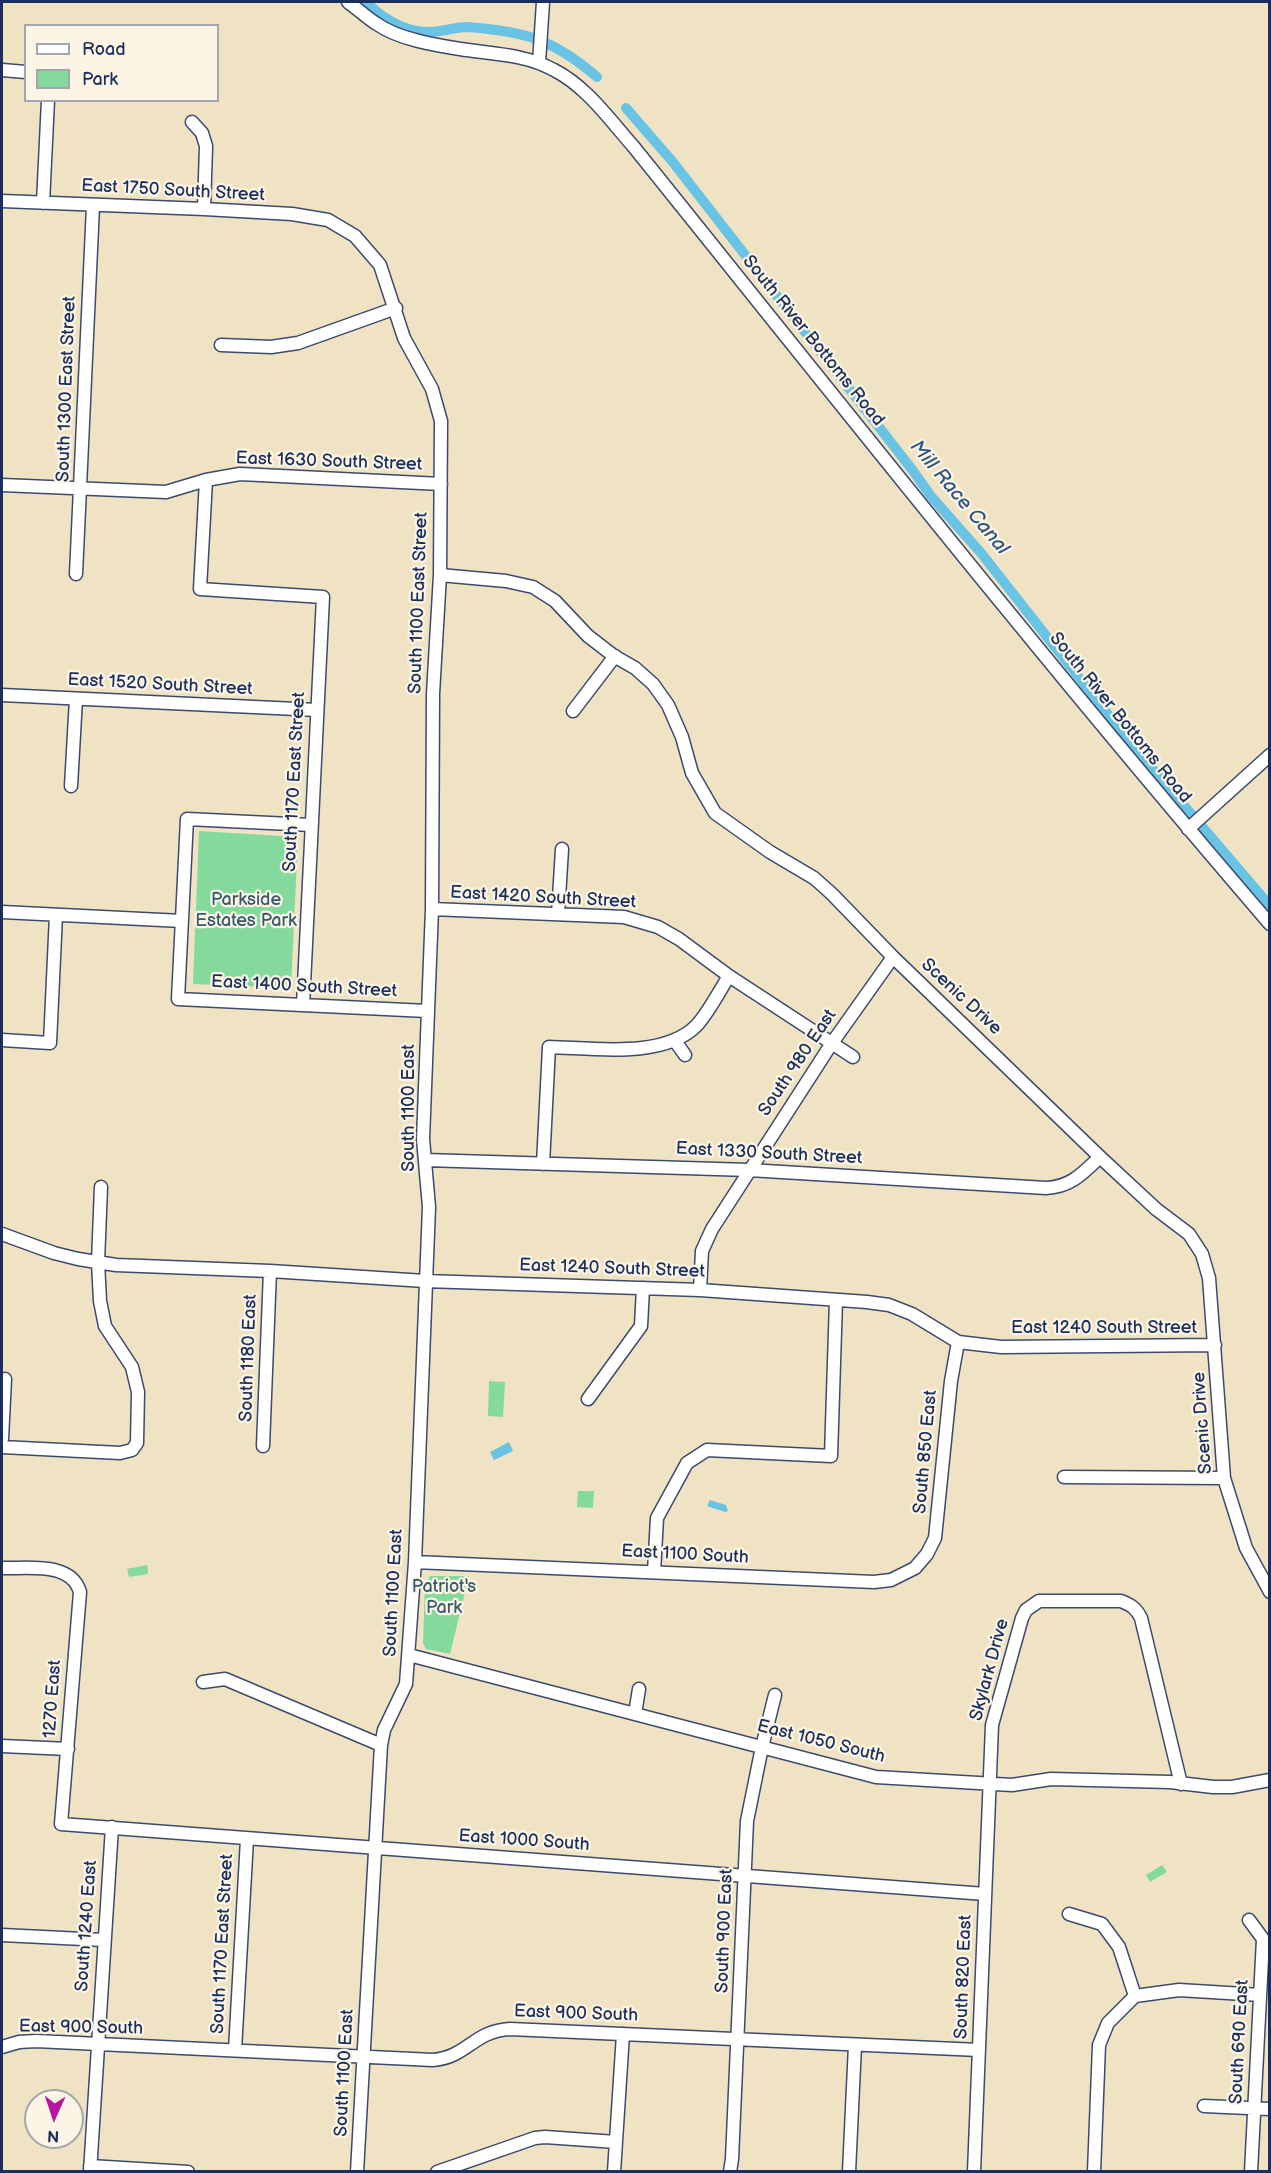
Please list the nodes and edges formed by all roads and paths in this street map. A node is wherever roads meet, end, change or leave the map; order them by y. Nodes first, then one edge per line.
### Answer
1 (348, 2) edge
2 (543, 2) edge
3 (539, 63) junction
4 (2, 70) edge
5 (24, 72) edge
6 (48, 102) edge
7 (192, 122) dead end
8 (2, 201) edge
9 (43, 202) junction
10 (93, 206) junction
11 (204, 209) junction
12 (340, 227) joint
13 (396, 308) junction
14 (221, 345) dead end
15 (206, 480) junction
16 (441, 484) junction
17 (2, 485) edge
18 (81, 489) junction
19 (76, 574) dead end
20 (440, 575) junction
21 (615, 657) junction
22 (2, 695) edge
23 (76, 699) junction
24 (317, 710) junction
25 (573, 711) dead end
26 (1269, 755) edge
27 (70, 786) dead end
28 (1194, 823) junction
29 (311, 825) junction
30 (562, 849) dead end
31 (432, 909) junction
32 (2, 912) edge
33 (558, 914) junction
34 (56, 915) junction
35 (182, 921) junction
36 (1269, 924) edge
37 (893, 957) junction
38 (729, 976) junction
39 (303, 1005) junction
40 (427, 1011) junction
41 (2, 1040) edge
42 (675, 1041) junction
43 (832, 1043) junction
44 (685, 1054) dead end
45 (853, 1057) dead end
46 (1100, 1157) junction
47 (425, 1160) junction
48 (543, 1164) junction
49 (749, 1170) junction
50 (100, 1187) dead end
51 (2, 1234) edge
52 (98, 1262) junction
53 (270, 1271) junction
54 (425, 1281) junction
55 (643, 1288) junction
56 (700, 1290) junction
57 (836, 1300) junction
58 (958, 1342) junction
59 (1215, 1345) junction
60 (4, 1378) dead end
61 (588, 1399) dead end
62 (2, 1439) edge
63 (263, 1446) dead end
64 (2, 1447) edge
65 (1064, 1477) dead end
66 (1224, 1478) junction
67 (415, 1562) junction
68 (921, 1562) joint
69 (2, 1568) edge
70 (654, 1572) junction
71 (1269, 1592) edge
72 (409, 1655) junction
73 (203, 1682) dead end
74 (639, 1689) dead end
75 (775, 1695) dead end
76 (635, 1714) junction
77 (381, 1745) junction
78 (2, 1746) edge
79 (762, 1746) junction
80 (68, 1749) junction
81 (1269, 1780) edge
82 (989, 1784) junction
83 (1181, 1784) junction
84 (61, 1824) joint
85 (112, 1827) junction
86 (247, 1839) junction
87 (375, 1848) junction
88 (745, 1876) junction
89 (985, 1894) junction
90 (1069, 1914) dead end
91 (1249, 1920) dead end
92 (2, 1935) edge
93 (103, 1940) junction
94 (1135, 1995) junction
95 (1260, 1995) junction
96 (623, 2034) junction
97 (738, 2040) junction
98 (97, 2044) junction
99 (855, 2044) junction
100 (2, 2047) edge
101 (235, 2050) junction
102 (979, 2050) junction
103 (365, 2058) junction
104 (1204, 2106) dead end
105 (1255, 2108) junction
106 (1269, 2109) edge
107 (616, 2142) junction
108 (471, 2166) edge
109 (90, 2169) edge
110 (188, 2172) edge
111 (357, 2172) edge
112 (436, 2172) edge
113 (614, 2172) edge
114 (730, 2172) edge
115 (849, 2172) edge
116 (974, 2172) edge
117 (1094, 2172) edge
118 (1251, 2172) edge

1 - 3 street, South River Bottoms Road
2 - 3 street
3 - 28 street, South River Bottoms Road
4 - 5 street
6 - 9 street
7 - 11 street
8 - 9 street, East 1750 South Street
9 - 10 street, East 1750 South Street
10 - 11 street, East 1750 South Street
10 - 18 street, South 1300 East Street
11 - 12 street, East 1750 South Street
12 - 13 street, South 1100 East Street
13 - 14 street
13 - 16 street, South 1100 East Street
15 - 16 street, East 1630 South Street
15 - 18 street, East 1630 South Street
15 - 24 street, South 1170 East Street
16 - 20 street, South 1100 East Street
17 - 18 street, East 1630 South Street
18 - 19 street, South 1300 East Street
20 - 21 street, Scenic Drive
20 - 31 street, South 1100 East Street
21 - 25 street
21 - 37 street, Scenic Drive
22 - 23 street, East 1520 South Street
23 - 24 street, East 1520 South Street
23 - 27 street
24 - 29 street, South 1170 East Street
26 - 28 street
28 - 36 street, South River Bottoms Road
29 - 35 street
29 - 39 street, South 1170 East Street
30 - 33 street
31 - 33 street, East 1420 South Street
31 - 40 street, South 1100 East Street
32 - 34 street
33 - 38 street, East 1420 South Street
34 - 35 street
34 - 41 street
35 - 39 street, East 1400 South Street
37 - 43 street, South 980 East
37 - 46 street, Scenic Drive
38 - 42 street
38 - 43 street, East 1420 South Street
39 - 40 street, East 1400 South Street
40 - 47 street, South 1100 East
42 - 44 street
42 - 48 street
43 - 45 street, East 1420 South Street
43 - 49 street, South 980 East
46 - 49 street, East 1330 South Street
46 - 59 street, Scenic Drive
47 - 48 street, East 1330 South Street
47 - 54 street, South 1100 East
48 - 49 street, East 1330 South Street
49 - 56 street, South 980 East
50 - 52 street
51 - 52 street, East 1240 South Street
52 - 53 street, East 1240 South Street
52 - 64 street
53 - 54 street, East 1240 South Street
53 - 63 street, South 1180 East
54 - 55 street, East 1240 South Street
54 - 67 street, South 1100 East
55 - 56 street, East 1240 South Street
55 - 61 street
56 - 57 street, East 1240 South Street
57 - 58 street, East 1240 South Street
57 - 70 street
58 - 59 street, East 1240 South Street
58 - 68 street, South 850 East
59 - 66 street, Scenic Drive
60 - 62 street
65 - 66 street
66 - 71 street, Scenic Drive
67 - 70 street, East 1100 South
67 - 72 street, South 1100 East
68 - 70 street, East 1100 South
69 - 80 street, 1270 East
72 - 76 street, East 1050 South
72 - 77 street, South 1100 East
73 - 77 street
74 - 76 street
75 - 79 street, South 900 East
76 - 79 street, East 1050 South
77 - 87 street, South 1100 East
78 - 80 street
79 - 82 street, East 1050 South
79 - 88 street, South 900 East
80 - 84 street, 1270 East
81 - 83 street, East 1050 South
82 - 83 street, East 1050 South
82 - 83 street, Skylark Drive
82 - 89 street, South 820 East
84 - 85 street, East 1000 South
85 - 86 street, East 1000 South
85 - 93 street, South 1240 East
86 - 87 street, East 1000 South
86 - 101 street, South 1170 East Street
87 - 88 street, East 1000 South
87 - 103 street, South 1100 East
88 - 89 street, East 1000 South
88 - 97 street, South 900 East
89 - 102 street, South 820 East
90 - 94 street
91 - 95 street, South 690 East
92 - 93 street
93 - 98 street, South 1240 East
94 - 95 street
94 - 117 street
95 - 105 street, South 690 East
96 - 97 street, East 900 South
96 - 103 street, East 900 South
96 - 107 street
97 - 99 street, East 900 South
97 - 114 street, South 900 East
98 - 100 street, East 900 South
98 - 101 street, East 900 South
98 - 109 street, South 1240 East
99 - 102 street, East 900 South
99 - 115 street
101 - 103 street, East 900 South
102 - 116 street, South 820 East
103 - 111 street, South 1100 East
104 - 105 street
105 - 106 street
105 - 118 street, South 690 East
107 - 108 street
107 - 113 street
108 - 112 street
109 - 110 street

